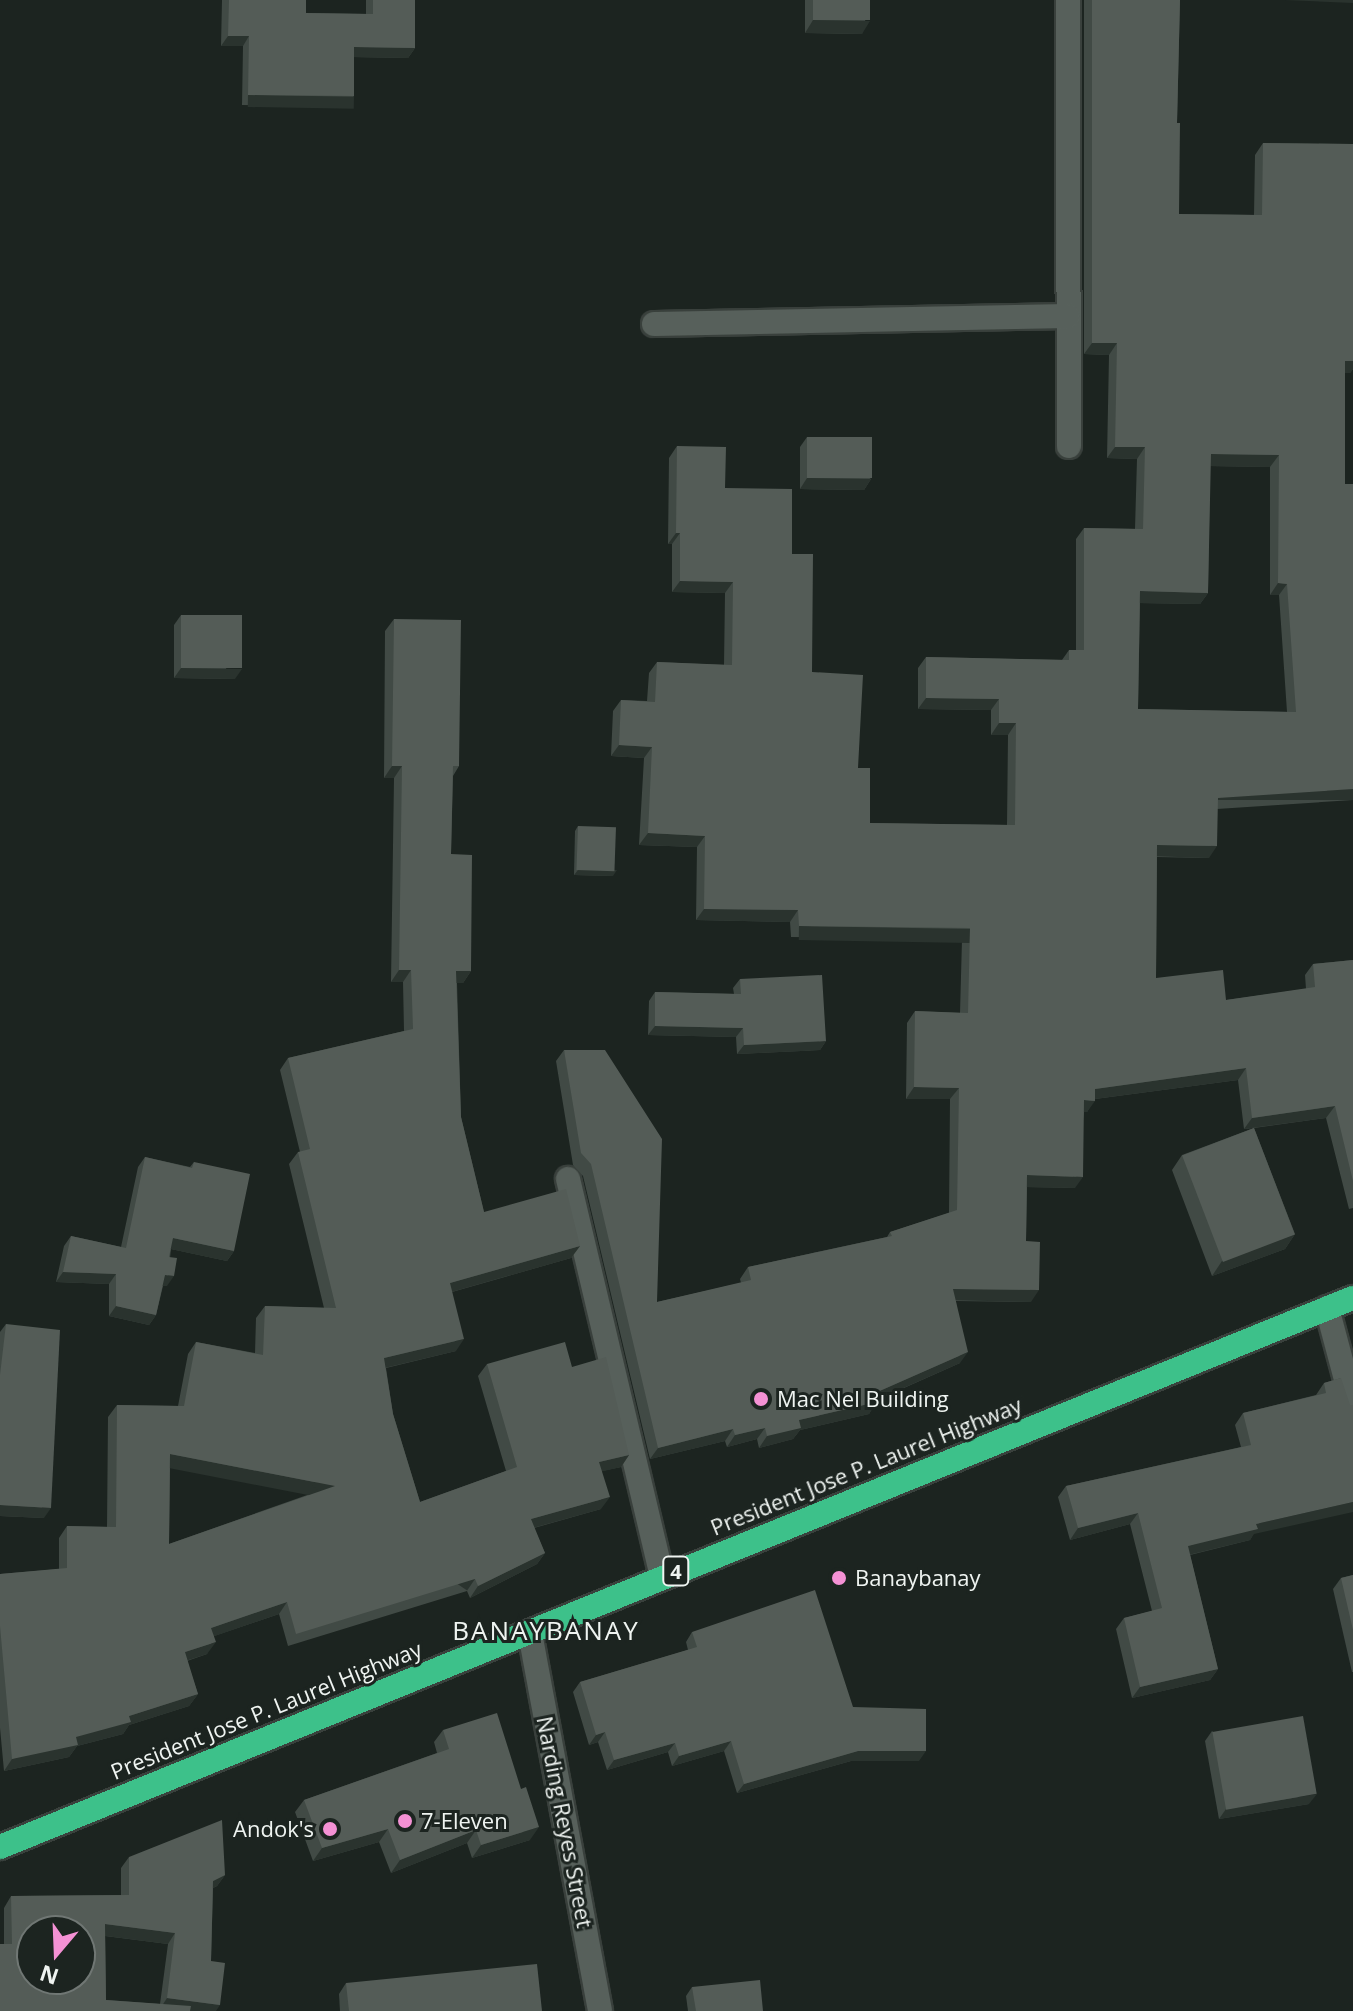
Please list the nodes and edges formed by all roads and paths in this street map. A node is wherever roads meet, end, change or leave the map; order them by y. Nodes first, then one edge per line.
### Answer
1 (1068, 0) edge
2 (1068, 316) junction
3 (654, 324) dead end
4 (1069, 446) dead end
5 (568, 1179) dead end
6 (1353, 1298) edge
7 (1327, 1308) junction
8 (1353, 1406) edge
9 (662, 1577) junction
10 (530, 1633) junction
11 (0, 1847) edge
12 (600, 2011) edge

1 - 2 street
2 - 3 street
2 - 4 street
5 - 9 street
6 - 7 highway, President Jose P. Laurel Highway / 4
7 - 8 street
7 - 9 highway, President Jose P. Laurel Highway / 4
9 - 10 highway, President Jose P. Laurel Highway / 4
10 - 11 highway, President Jose P. Laurel Highway / 4
10 - 12 street, Narding Reyes Street

